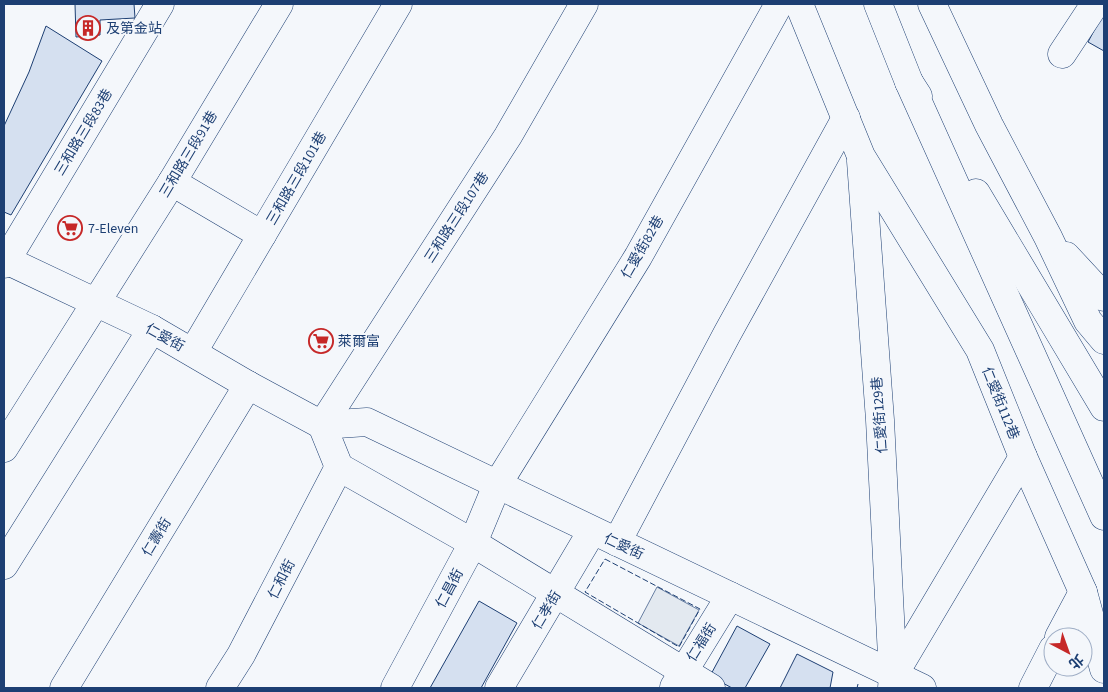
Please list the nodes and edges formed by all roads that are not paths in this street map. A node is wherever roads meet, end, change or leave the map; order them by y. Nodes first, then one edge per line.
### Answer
1 (160, 4) edge
2 (279, 4) edge
3 (398, 4) edge
4 (584, 4) edge
5 (779, 4) edge
6 (799, 4) edge
7 (878, 4) edge
8 (932, 4) edge
9 (1095, 4) edge
10 (1062, 54) dead end
11 (909, 82) junction
12 (846, 118) junction
13 (861, 156) junction
14 (172, 182) junction
15 (262, 236) junction
16 (1048, 237) junction
17 (4, 261) edge
18 (1104, 297) edge
19 (95, 303) junction
20 (152, 329) junction
21 (1104, 340) edge
22 (193, 352) junction
23 (248, 385) junction
24 (1104, 407) edge
25 (322, 425) junction
26 (4, 448) edge
27 (1023, 457) junction
28 (338, 467) junction
29 (497, 486) junction
30 (1104, 516) edge
31 (592, 531) junction
32 (617, 542) junction
33 (473, 543) junction
34 (4, 565) edge
35 (1083, 592) junction
36 (555, 593) junction
37 (730, 596) junction
38 (1064, 627) edge
39 (1043, 668) edge
40 (1104, 669) edge
41 (678, 680) edge
42 (892, 682) edge
43 (64, 688) edge
44 (220, 688) edge
45 (395, 688) edge
46 (499, 688) edge
47 (711, 688) edge
48 (922, 688) edge
49 (1033, 688) edge

1 - 17 main road, 三和路三段83巷
2 - 14 main road, 三和路三段91巷
3 - 15 main road, 三和路三段101巷
4 - 25 main road, 三和路三段107巷
5 - 29 main road, 仁愛街82巷
6 - 12 main road
7 - 11 main road
8 - 16 main road
9 - 10 main road
11 - 24 main road
11 - 30 main road
12 - 13 main road
12 - 32 main road
13 - 27 main road, 仁愛街112巷
13 - 42 main road, 仁愛街129巷
14 - 15 main road
14 - 19 main road, 三和路三段91巷
15 - 22 main road, 三和路三段101巷
16 - 18 main road
16 - 21 main road
17 - 19 main road, 仁愛街
19 - 20 main road, 仁愛街
19 - 26 main road, 三和路三段91巷
20 - 22 main road, 仁愛街
20 - 34 main road
22 - 23 main road, 仁愛街
23 - 25 main road, 仁愛街
23 - 43 main road, 仁壽街
25 - 28 main road
25 - 29 main road, 仁愛街
27 - 35 main road, 仁愛街112巷
27 - 42 main road
28 - 33 main road
28 - 44 main road, 仁和街
29 - 31 main road, 仁愛街
29 - 33 main road, 仁昌街
31 - 32 main road, 仁愛街
31 - 36 main road, 仁孝街
32 - 37 main road, 仁愛街
33 - 36 main road
33 - 45 main road, 仁昌街
35 - 38 main road
35 - 40 main road, 仁愛街112巷
36 - 41 main road
36 - 46 main road, 仁孝街
37 - 41 main road, 仁福街
37 - 42 main road, 仁愛街
39 - 49 main road
41 - 47 main road
42 - 48 main road, 仁愛街

